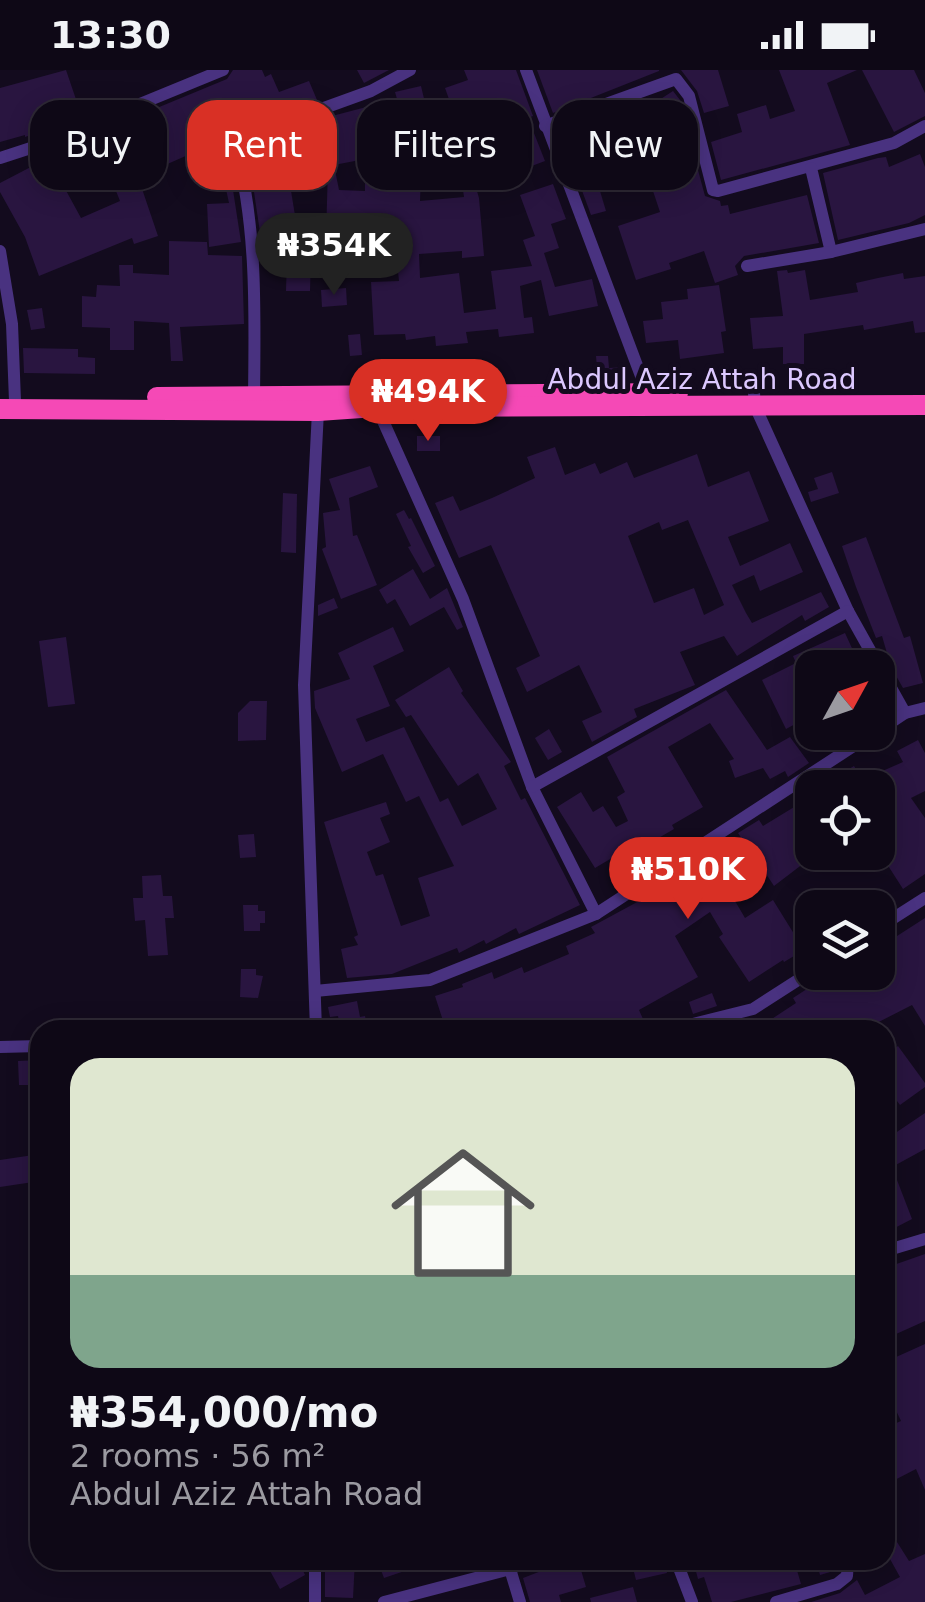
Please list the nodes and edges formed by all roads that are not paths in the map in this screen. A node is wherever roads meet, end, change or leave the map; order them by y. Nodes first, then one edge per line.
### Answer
1 (223, 70) edge
2 (410, 70) edge
3 (526, 70) edge
4 (337, 103) edge
5 (545, 126) junction
6 (925, 126) edge
7 (0, 158) edge
8 (811, 168) junction
9 (247, 190) edge
10 (925, 229) edge
11 (0, 251) edge
12 (830, 252) junction
13 (747, 266) dead end
14 (647, 392) junction
15 (925, 393) edge
16 (254, 394) junction
17 (374, 400) junction
18 (754, 400) junction
19 (5, 403) edge
20 (925, 405) edge
21 (318, 411) junction
22 (848, 611) junction
23 (925, 708) edge
24 (905, 714) junction
25 (895, 720) edge
26 (847, 750) edge
27 (532, 787) junction
28 (925, 898) edge
29 (596, 914) junction
30 (895, 917) edge
31 (795, 982) edge
32 (316, 991) junction
33 (316, 1020) edge
34 (707, 1020) edge
35 (0, 1046) edge
36 (30, 1046) edge
37 (925, 1239) edge
38 (895, 1248) edge
39 (315, 1570) edge
40 (506, 1570) edge
41 (510, 1570) edge
42 (680, 1570) edge
43 (847, 1570) edge
44 (315, 1602) edge
45 (384, 1602) edge
46 (520, 1602) edge
47 (692, 1602) edge
48 (776, 1602) edge

1 - 7 street
2 - 4 street
3 - 5 street
5 - 8 street
5 - 14 street
6 - 8 street
8 - 12 street
9 - 16 street
10 - 12 street
11 - 19 street
12 - 13 street
14 - 17 highway, Abdul Aziz Attah Road
14 - 18 highway, Abdul Aziz Attah Road
15 - 18 highway, Abdul Aziz Attah Road
16 - 17 highway, Abdul Aziz Attah Road
16 - 19 highway, Abdul Aziz Attah Road
17 - 18 highway, Abdul Aziz Attah Road
17 - 21 highway, Abdul Aziz Attah Road
17 - 27 street
18 - 20 highway, Abdul Aziz Attah Road
18 - 22 street
19 - 21 highway, Abdul Aziz Attah Road
21 - 32 street
22 - 24 street
22 - 27 street
23 - 24 street
24 - 25 street
26 - 29 street
27 - 29 street
28 - 30 street
29 - 32 street
31 - 34 street
32 - 33 street
35 - 36 street
37 - 38 street
39 - 44 street
40 - 45 street
41 - 46 street
42 - 47 street
43 - 48 street

